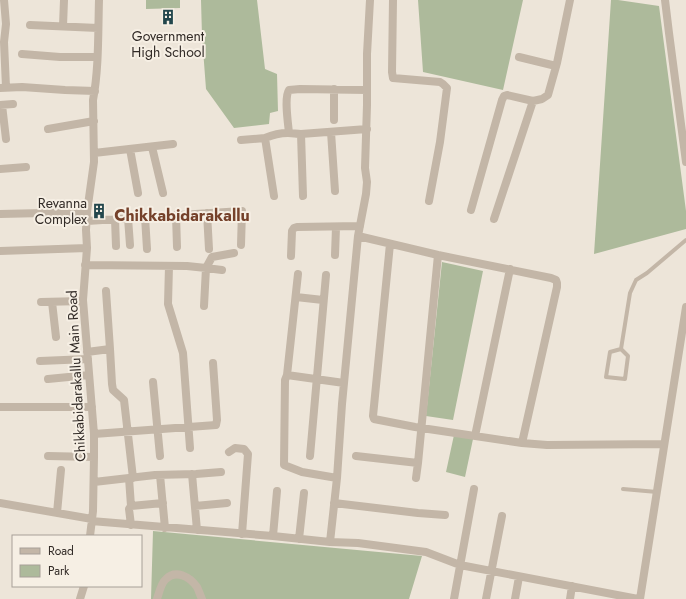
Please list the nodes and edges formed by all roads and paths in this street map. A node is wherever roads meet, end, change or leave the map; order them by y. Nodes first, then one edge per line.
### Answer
1 (4, 0) edge
2 (64, 0) edge
3 (99, 0) edge
4 (370, 0) edge
5 (393, 0) edge
6 (570, 0) edge
7 (665, 0) edge
8 (2, 12) edge
9 (30, 25) dead end
10 (63, 26) junction
11 (98, 28) junction
12 (2, 42) edge
13 (22, 54) dead end
14 (2, 57) edge
15 (97, 57) junction
16 (519, 57) dead end
17 (556, 66) junction
18 (3, 88) edge
19 (334, 89) junction
20 (367, 90) junction
21 (95, 91) junction
22 (533, 101) junction
23 (14, 104) dead end
24 (1, 105) edge
25 (334, 120) dead end
26 (94, 121) junction
27 (48, 129) dead end
28 (366, 129) junction
29 (331, 132) junction
30 (289, 133) junction
31 (301, 134) junction
32 (265, 138) junction
33 (6, 139) dead end
34 (241, 140) dead end
35 (173, 144) dead end
36 (152, 147) junction
37 (130, 149) junction
38 (94, 153) junction
39 (686, 162) edge
40 (26, 167) dead end
41 (0, 169) edge
42 (335, 190) dead end
43 (138, 193) dead end
44 (163, 193) dead end
45 (274, 196) dead end
46 (303, 196) dead end
47 (429, 201) dead end
48 (470, 210) dead end
49 (207, 213) junction
50 (0, 214) edge
51 (176, 215) junction
52 (87, 216) junction
53 (145, 217) junction
54 (128, 218) junction
55 (115, 219) junction
56 (494, 219) dead end
57 (360, 226) junction
58 (336, 227) junction
59 (358, 236) junction
60 (686, 240) edge
61 (390, 244) junction
62 (130, 245) dead end
63 (241, 245) dead end
64 (116, 246) dead end
65 (177, 247) dead end
66 (87, 248) junction
67 (147, 249) dead end
68 (209, 249) dead end
69 (0, 251) edge
70 (234, 253) dead end
71 (335, 255) dead end
72 (291, 256) dead end
73 (438, 256) junction
74 (86, 265) junction
75 (169, 266) junction
76 (206, 268) junction
77 (510, 269) junction
78 (222, 270) dead end
79 (298, 274) dead end
80 (326, 275) dead end
81 (106, 291) dead end
82 (296, 297) junction
83 (323, 300) junction
84 (83, 301) junction
85 (41, 302) dead end
86 (52, 302) junction
87 (204, 306) dead end
88 (686, 307) edge
89 (56, 337) dead end
90 (110, 349) junction
91 (621, 349) junction
92 (87, 356) junction
93 (40, 362) dead end
94 (212, 363) dead end
95 (89, 375) junction
96 (287, 375) junction
97 (48, 379) dead end
98 (316, 379) junction
99 (154, 382) dead end
100 (344, 383) junction
101 (0, 407) edge
102 (92, 407) junction
103 (188, 427) junction
104 (422, 428) junction
105 (158, 429) junction
106 (127, 431) junction
107 (94, 434) junction
108 (475, 436) junction
109 (522, 443) junction
110 (664, 444) junction
111 (190, 448) dead end
112 (229, 452) dead end
113 (48, 456) dead end
114 (160, 456) dead end
115 (310, 456) dead end
116 (356, 456) dead end
117 (94, 457) junction
118 (418, 464) junction
119 (61, 470) dead end
120 (221, 472) dead end
121 (192, 474) junction
122 (160, 475) junction
123 (131, 478) junction
124 (337, 478) junction
125 (416, 478) dead end
126 (94, 482) junction
127 (474, 489) dead end
128 (622, 489) dead end
129 (277, 491) dead end
130 (657, 492) junction
131 (304, 493) dead end
132 (0, 503) edge
133 (163, 503) junction
134 (227, 503) dead end
135 (334, 503) junction
136 (131, 506) junction
137 (195, 506) junction
138 (57, 513) junction
139 (445, 515) dead end
140 (502, 516) dead end
141 (92, 520) junction
142 (131, 525) junction
143 (165, 528) junction
144 (197, 530) junction
145 (242, 534) junction
146 (90, 535) edge
147 (273, 536) junction
148 (300, 539) junction
149 (330, 542) junction
150 (460, 565) junction
151 (492, 571) junction
152 (519, 577) junction
153 (572, 586) junction
154 (84, 587) edge
155 (606, 596) edge
156 (80, 599) edge
157 (157, 599) edge
158 (202, 599) edge
159 (454, 599) edge
160 (486, 599) edge
161 (515, 599) edge
162 (570, 599) edge
163 (639, 599) edge

1 - 8 street
2 - 10 street
3 - 11 street, Chikkabidarakallu Main Road
4 - 20 street
5 - 47 street
6 - 17 street
7 - 39 street
8 - 12 street
9 - 10 street
10 - 11 street
11 - 15 street, Chikkabidarakallu Main Road
12 - 14 street
13 - 15 street
14 - 18 street
15 - 21 street, Chikkabidarakallu Main Road
16 - 17 street
17 - 22 street
18 - 21 street
19 - 20 street
19 - 25 street
19 - 30 street
20 - 28 street
21 - 26 street, Chikkabidarakallu Main Road
22 - 48 street
22 - 56 street
23 - 24 street
24 - 33 street
26 - 27 street
26 - 38 street, Chikkabidarakallu Main Road
28 - 29 street
28 - 57 street
29 - 31 street
29 - 42 street
30 - 31 street
30 - 32 street
31 - 46 street
32 - 34 street
32 - 45 street
35 - 36 street
36 - 37 street
36 - 44 street
37 - 38 street
37 - 43 street
38 - 52 street, Chikkabidarakallu Main Road
40 - 41 street
49 - 51 street
49 - 63 street
49 - 68 street
50 - 52 street
51 - 53 street
51 - 65 street
52 - 55 street
52 - 66 street, Chikkabidarakallu Main Road
53 - 54 street
53 - 67 street
54 - 55 street
54 - 62 street
55 - 64 street
57 - 58 street
57 - 59 street
58 - 71 street
58 - 72 street
59 - 61 street
59 - 100 street
60 - 91 lane
61 - 73 street
61 - 104 street
66 - 69 street
66 - 74 street, Chikkabidarakallu Main Road
70 - 76 street
73 - 77 street
73 - 104 street
74 - 75 street
74 - 84 street, Chikkabidarakallu Main Road
75 - 76 street
75 - 103 street
76 - 78 street
76 - 87 street
77 - 108 street
77 - 109 street
79 - 82 street
80 - 83 street
81 - 90 street
82 - 83 street
82 - 96 street
83 - 98 street
84 - 86 street
84 - 92 street, Chikkabidarakallu Main Road
85 - 86 street
86 - 89 street
88 - 110 street
90 - 92 street
90 - 106 street
91 - 91 lane
92 - 93 street
92 - 95 street, Chikkabidarakallu Main Road
94 - 103 street
95 - 97 street
95 - 102 street, Chikkabidarakallu Main Road
96 - 98 street
96 - 124 street
98 - 100 street
98 - 115 street
99 - 105 street
100 - 124 street
101 - 102 street
102 - 107 street, Chikkabidarakallu Main Road
103 - 105 street
103 - 111 street
104 - 108 street
104 - 118 street
105 - 106 street
105 - 114 street
106 - 107 street
106 - 123 street
107 - 117 street, Chikkabidarakallu Main Road
108 - 109 street
109 - 110 street
110 - 130 street
112 - 145 street
113 - 117 street
116 - 118 street
117 - 126 street, Chikkabidarakallu Main Road
118 - 125 street
119 - 138 street
120 - 121 street
121 - 122 street
121 - 137 street
122 - 123 street
122 - 133 street
123 - 126 street
123 - 136 street
124 - 135 street
126 - 141 street, Chikkabidarakallu Main Road
127 - 150 street
128 - 130 lane
129 - 147 street
130 - 163 street
131 - 148 street
132 - 138 street
133 - 136 street
133 - 143 street
134 - 137 street
135 - 139 street
135 - 149 street
136 - 142 street
137 - 144 street
138 - 141 street
140 - 151 street
141 - 142 street
141 - 146 street, Chikkabidarakallu Main Road
142 - 143 street
143 - 144 street
144 - 145 street
145 - 147 street
147 - 148 street
148 - 149 street
149 - 150 street
150 - 151 street
150 - 159 street
151 - 152 street
151 - 160 street
152 - 153 street
152 - 161 street
153 - 155 street
153 - 162 street
154 - 156 street
155 - 163 street
157 - 158 street

